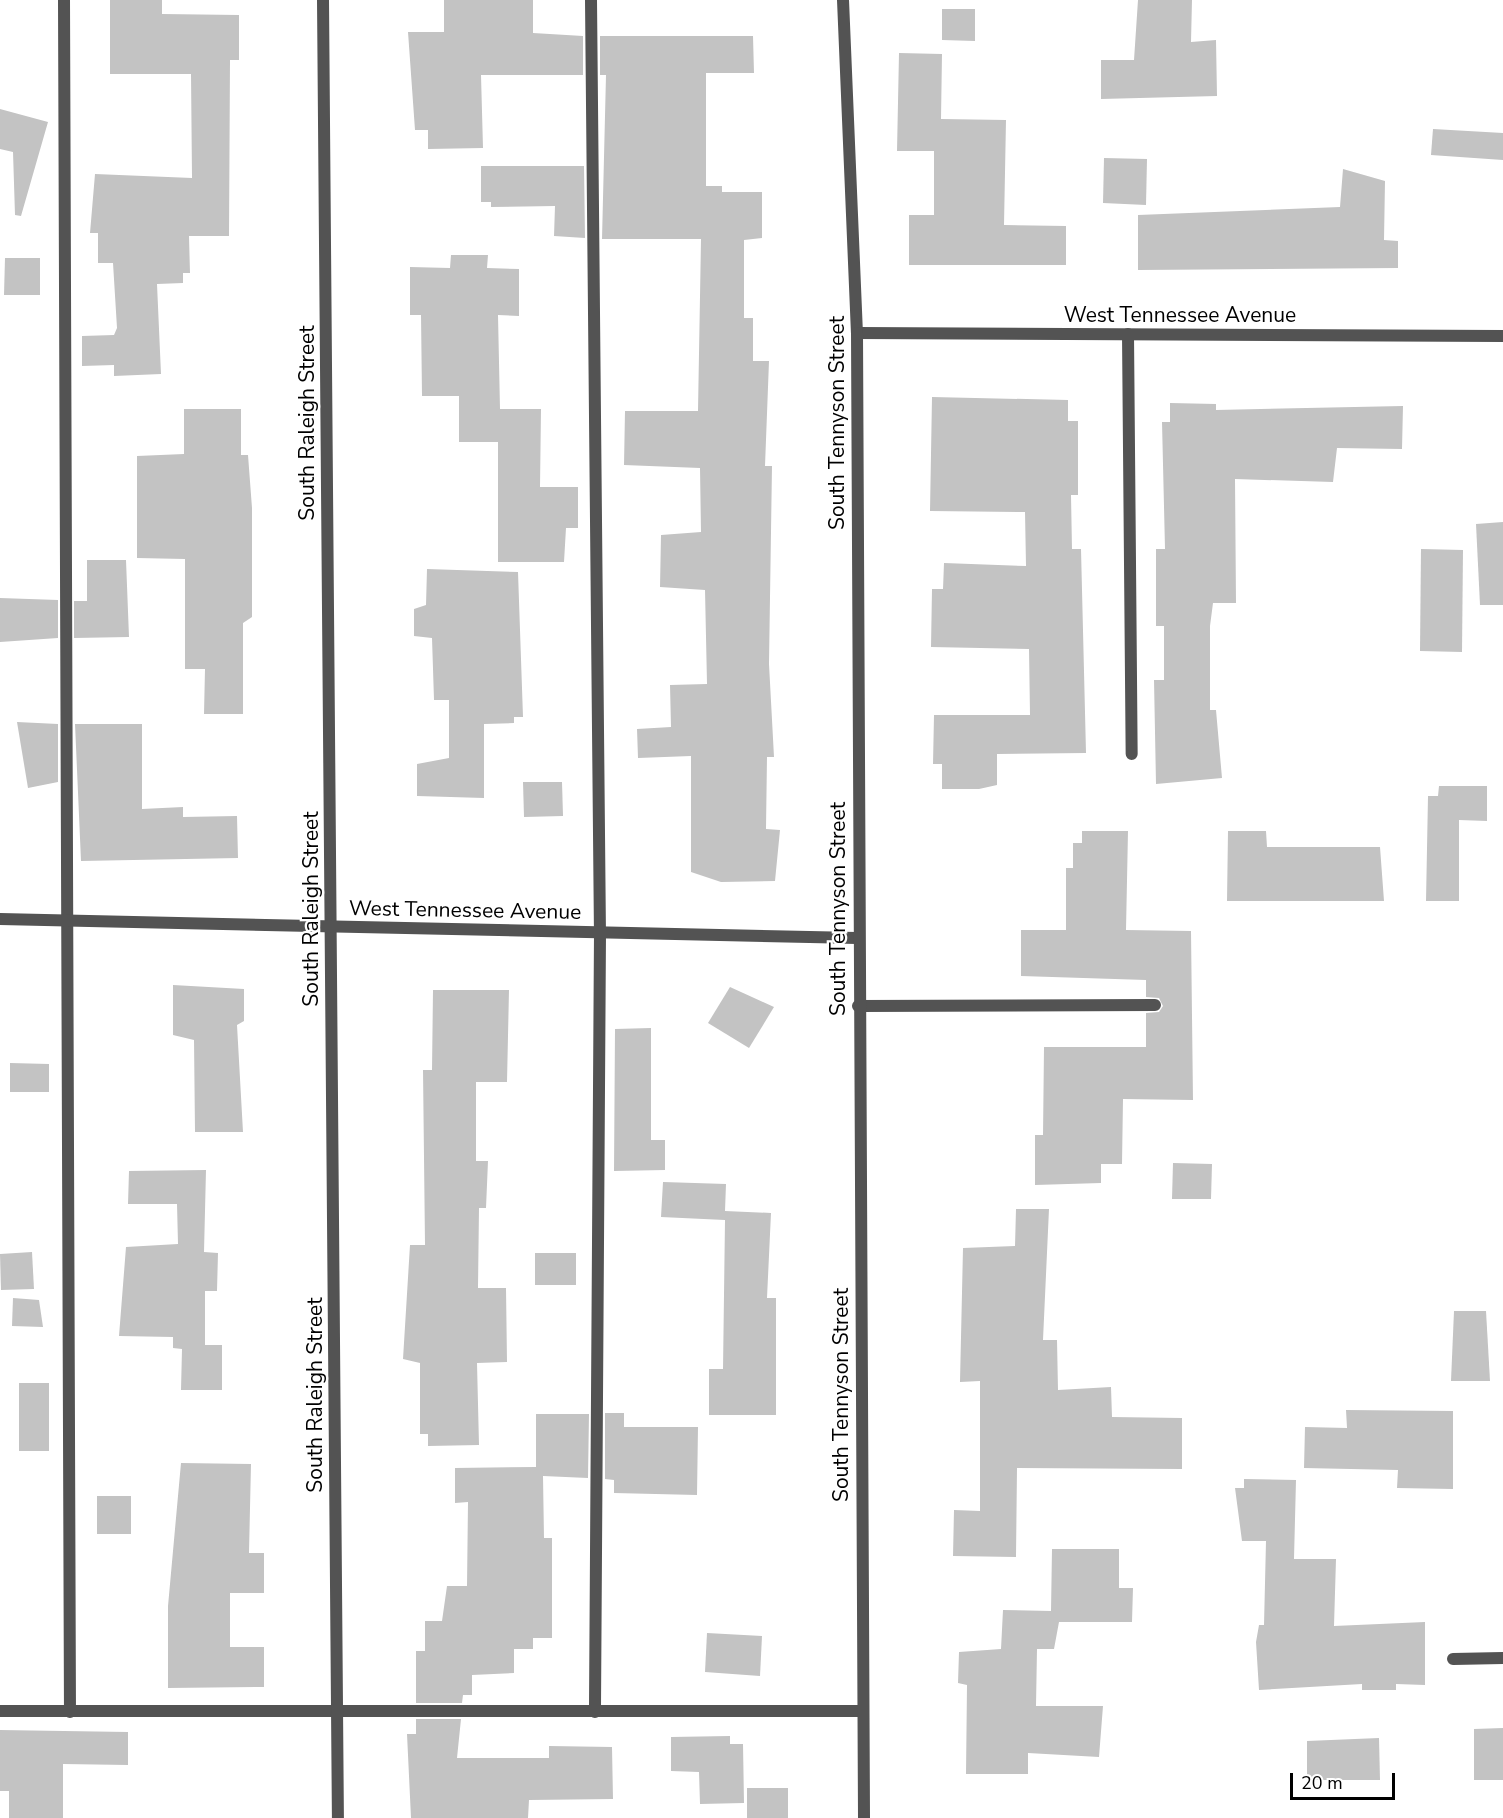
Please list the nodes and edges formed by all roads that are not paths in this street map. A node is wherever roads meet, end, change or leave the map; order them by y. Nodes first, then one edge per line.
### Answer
1 (64, 0) edge
2 (323, 0) edge
3 (591, 0) edge
4 (843, 0) edge
5 (857, 333) junction
6 (1128, 334) junction
7 (1503, 336) edge
8 (1132, 754) dead end
9 (0, 920) edge
10 (66, 921) junction
11 (330, 927) junction
12 (600, 933) junction
13 (857, 938) junction
14 (1155, 1005) dead end
15 (858, 1006) junction
16 (1503, 1658) edge
17 (1453, 1659) dead end
18 (0, 1711) edge
19 (863, 1711) junction
20 (70, 1712) junction
21 (337, 1712) junction
22 (595, 1712) junction
23 (338, 1818) edge
24 (864, 1818) edge

1 - 10 street
2 - 11 street, South Raleigh Street
3 - 12 street
4 - 5 street, South Tennyson Street
5 - 6 street, West Tennessee Avenue
5 - 13 street, South Tennyson Street
6 - 7 street, West Tennessee Avenue
6 - 8 street
9 - 10 street, West Tennessee Avenue
10 - 11 street, West Tennessee Avenue
10 - 20 street
11 - 12 street, West Tennessee Avenue
11 - 21 street, South Raleigh Street
12 - 13 street, West Tennessee Avenue
12 - 22 street
13 - 15 street, South Tennyson Street
14 - 15 street
15 - 19 street, South Tennyson Street
16 - 17 street
18 - 20 street
19 - 22 street
19 - 24 street, South Tennyson Street
20 - 21 street
21 - 22 street
21 - 23 street, South Raleigh Street

